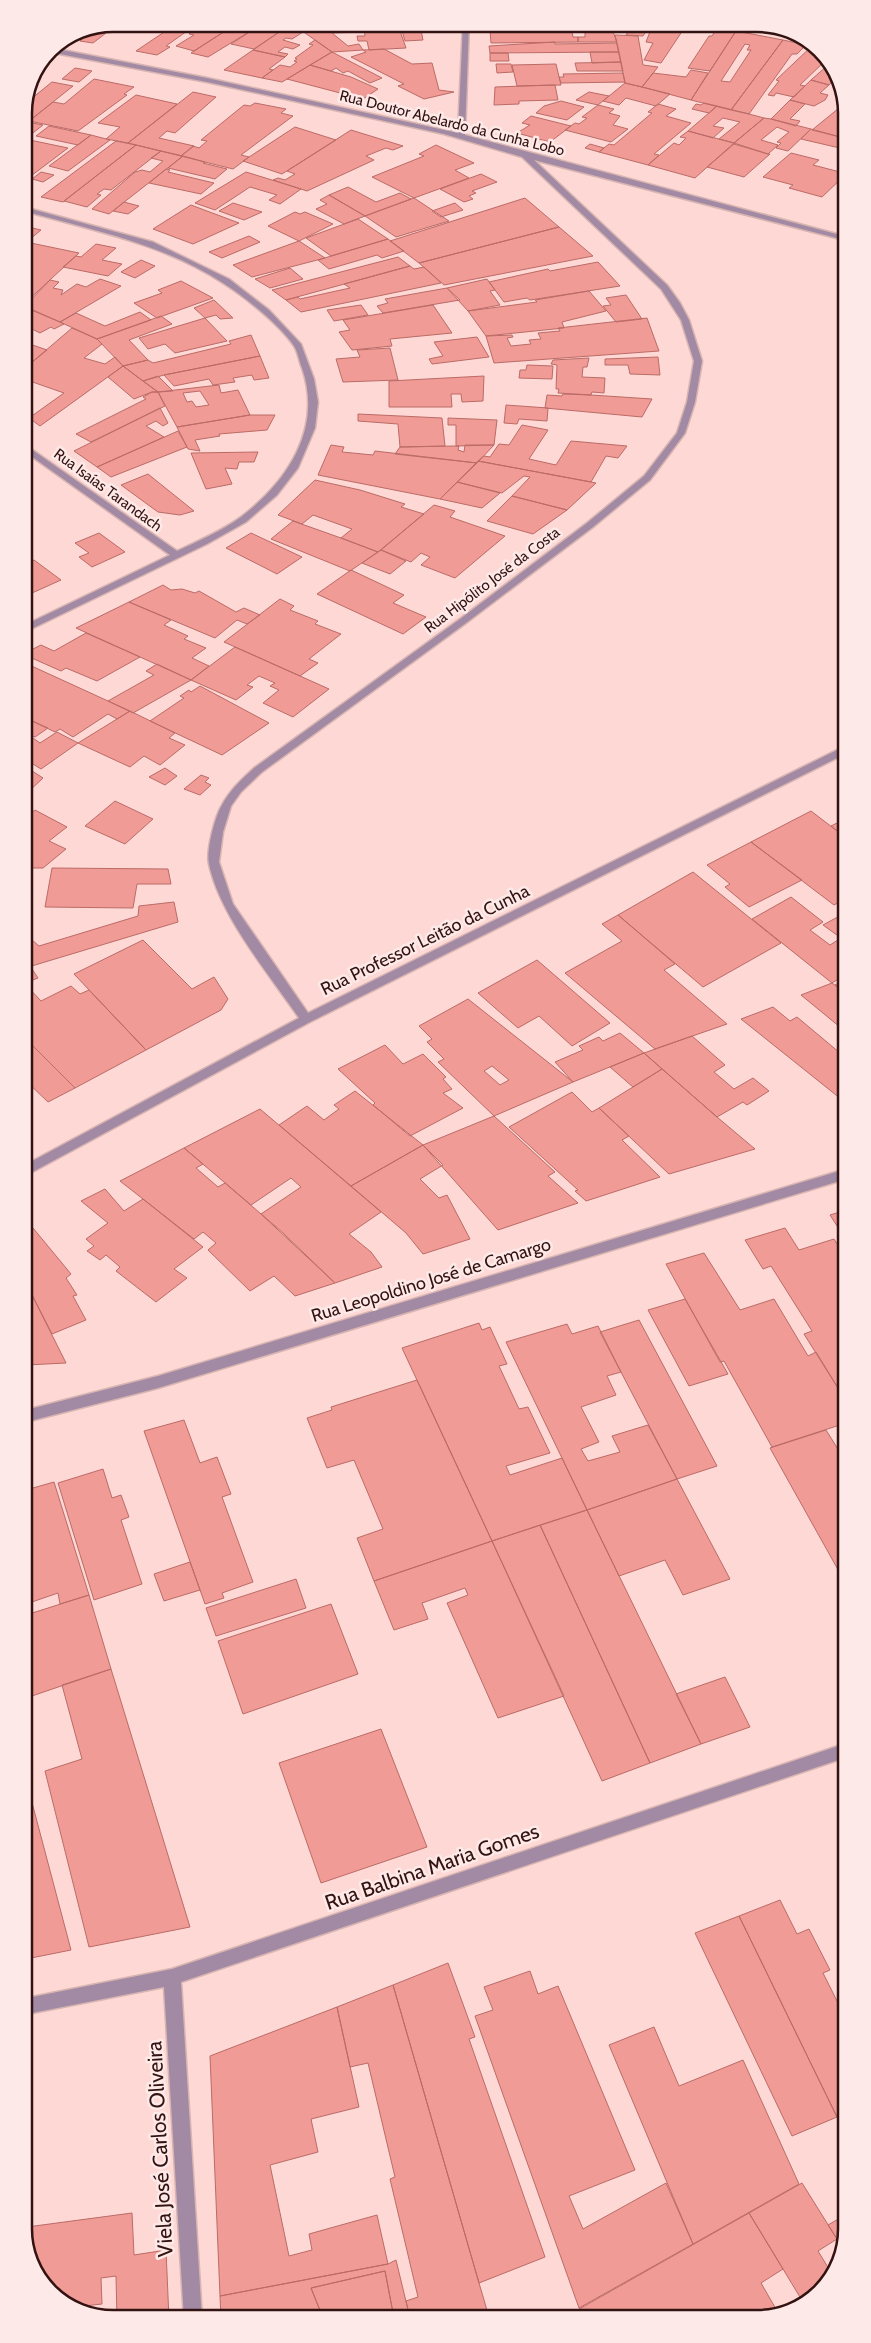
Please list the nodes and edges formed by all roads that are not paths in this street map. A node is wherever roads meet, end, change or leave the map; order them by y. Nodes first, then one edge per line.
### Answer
1 (466, 33) edge
2 (62, 52) edge
3 (461, 137) junction
4 (525, 156) junction
5 (33, 211) edge
6 (838, 236) edge
7 (33, 453) edge
8 (176, 555) junction
9 (33, 625) edge
10 (838, 753) edge
11 (306, 1019) junction
12 (33, 1167) edge
13 (838, 1176) edge
14 (32, 1414) edge
15 (838, 1753) edge
16 (172, 1977) junction
17 (32, 2005) edge
18 (192, 2310) edge

1 - 3 street
2 - 3 street, Rua Doutor Abelardo da Cunha Lobo
3 - 4 street, Rua Doutor Abelardo da Cunha Lobo
4 - 6 street, Rua Doutor Abelardo da Cunha Lobo
4 - 11 street, Rua Hipólito José da Costa
5 - 8 street
7 - 8 street, Rua Isaías Tarandach
8 - 9 street
10 - 11 street, Rua Professor Leitão da Cunha
11 - 12 street, Rua Professor Leitão da Cunha
13 - 14 street, Rua Leopoldino José de Camargo
15 - 16 street, Rua Balbina Maria Gomes
16 - 17 street, Rua Balbina Maria Gomes
16 - 18 street, Viela José Carlos Oliveira

